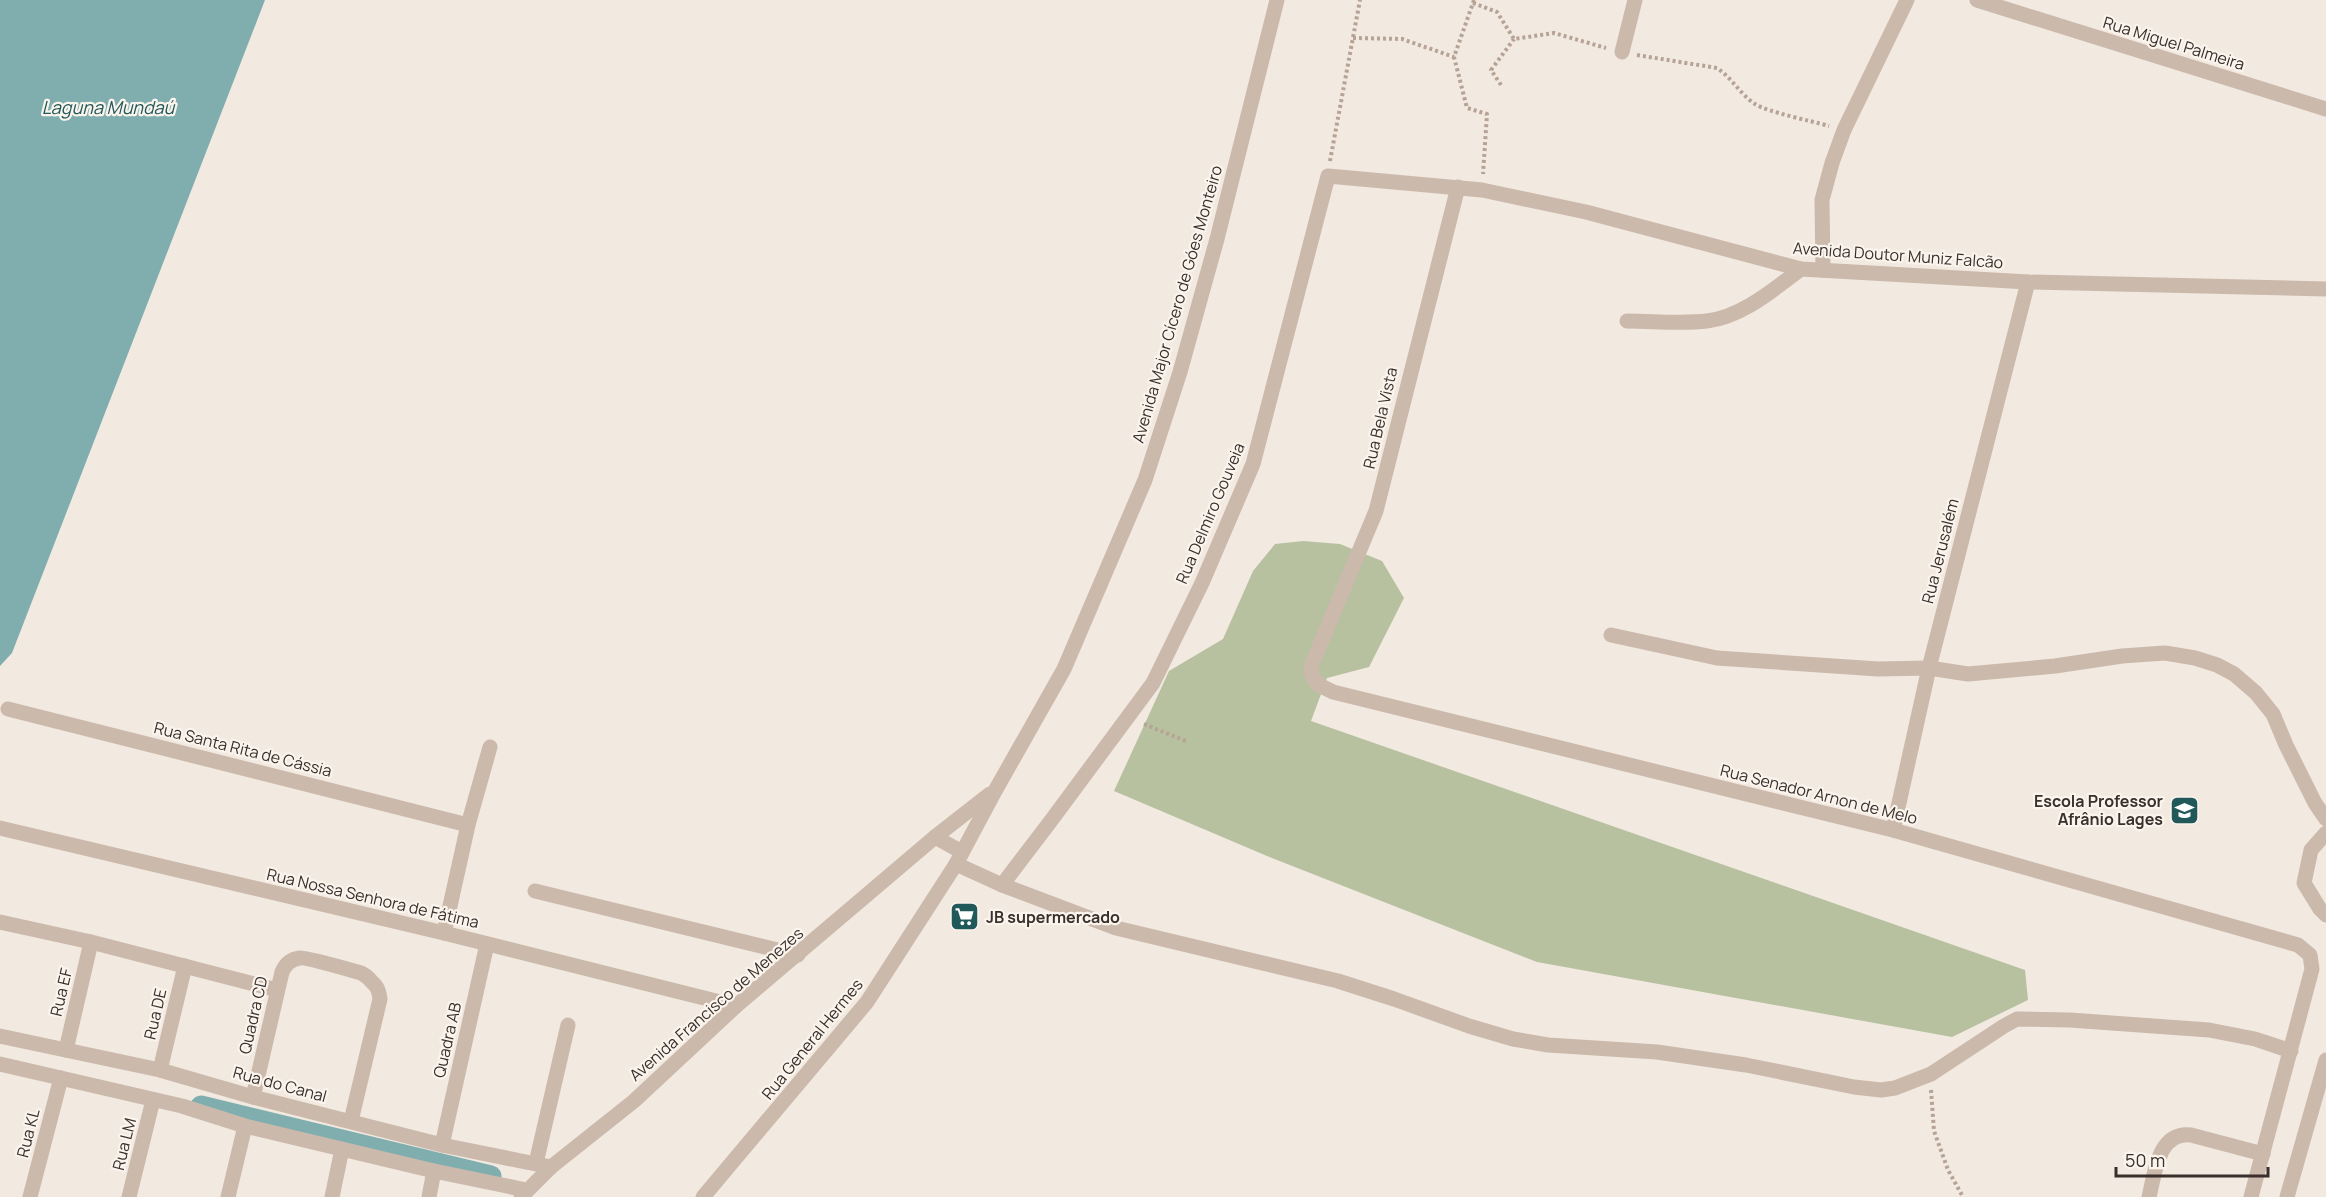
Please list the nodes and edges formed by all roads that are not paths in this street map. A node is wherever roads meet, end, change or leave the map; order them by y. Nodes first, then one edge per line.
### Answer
1 (1277, 0) edge
2 (1635, 0) edge
3 (1907, 0) edge
4 (1977, 0) edge
5 (1622, 52) road end
6 (2326, 109) edge
7 (1328, 176) joint
8 (1458, 187) junction
9 (1801, 269) junction
10 (1823, 270) junction
11 (2028, 282) junction
12 (2326, 288) edge
13 (1628, 321) dead end
14 (1611, 635) dead end
15 (1316, 650) joint
16 (1929, 668) junction
17 (8, 709) dead end
18 (490, 747) dead end
19 (995, 791) junction
20 (2326, 819) edge
21 (468, 825) junction
22 (0, 828) edge
23 (1893, 830) junction
24 (2326, 833) edge
25 (935, 837) junction
26 (959, 858) junction
27 (1002, 885) junction
28 (536, 891) dead end
29 (2326, 915) edge
30 (0, 922) edge
31 (444, 933) junction
32 (91, 942) junction
33 (487, 944) junction
34 (798, 955) junction
35 (185, 966) junction
36 (277, 990) junction
37 (736, 1006) junction
38 (568, 1024) dead end
39 (0, 1036) edge
40 (66, 1050) junction
41 (2291, 1050) junction
42 (2326, 1060) edge
43 (0, 1064) edge
44 (160, 1070) junction
45 (61, 1078) junction
46 (253, 1097) junction
47 (153, 1100) junction
48 (351, 1121) junction
49 (245, 1126) junction
50 (442, 1145) junction
51 (342, 1149) junction
52 (2263, 1154) junction
53 (543, 1165) junction
54 (434, 1171) junction
55 (524, 1193) edge
56 (30, 1197) edge
57 (129, 1197) edge
58 (228, 1197) edge
59 (332, 1197) edge
60 (429, 1197) edge
61 (703, 1197) edge
62 (2149, 1197) edge
63 (2251, 1197) edge
64 (2287, 1197) edge

1 - 19 street, Avenida Major Cícero de Góes Monteiro
2 - 5 street
3 - 10 street
4 - 6 street, Rua Miguel Palmeira
7 - 8 street, Avenida Doutor Muniz Falcão
7 - 27 street, Rua Delmiro Gouveia
8 - 9 street, Avenida Doutor Muniz Falcão
8 - 15 street, Rua Bela Vista
9 - 10 street, Avenida Doutor Muniz Falcão
9 - 13 street
10 - 11 street, Avenida Doutor Muniz Falcão
11 - 12 street, Avenida Doutor Muniz Falcão
11 - 16 street, Rua Jerusalém
14 - 16 street
15 - 23 street, Rua Senador Arnon de Melo
16 - 20 street
16 - 23 street, Rua Jerusalém
17 - 21 street, Rua Santa Rita de Cássia
18 - 21 street
19 - 25 street, Avenida Francisco de Menezes
19 - 26 street, Avenida Major Cícero de Góes Monteiro
21 - 31 street
22 - 31 street, Rua Nossa Senhora de Fátima
23 - 41 street, Rua Senador Arnon de Melo
24 - 29 street
25 - 26 street
25 - 34 street, Avenida Francisco de Menezes
26 - 27 street
26 - 61 street, Rua General Hermes
27 - 41 street
28 - 34 street
30 - 32 street
31 - 33 street, Rua Nossa Senhora de Fátima
32 - 35 street
32 - 40 street, Rua EF
33 - 37 street, Rua Nossa Senhora de Fátima
33 - 50 street, Quadra AB
34 - 37 street, Avenida Francisco de Menezes
35 - 36 street
35 - 44 street, Rua DE
36 - 46 street, Quadra CD
36 - 48 street, Quadra CD
37 - 53 street, Avenida Francisco de Menezes
38 - 53 street
39 - 40 street, Rua do Canal
40 - 44 street, Rua do Canal
41 - 52 street
42 - 64 street
43 - 45 street
44 - 46 street, Rua do Canal
45 - 47 street
45 - 56 street, Rua KL
46 - 48 street, Rua do Canal
47 - 49 street
47 - 57 street, Rua LM
48 - 50 street, Rua do Canal
49 - 51 street
49 - 58 street
50 - 53 street, Rua do Canal
51 - 54 street
51 - 59 street
52 - 62 street
52 - 63 street
53 - 55 street, Avenida Francisco de Menezes
54 - 55 street
54 - 60 street

